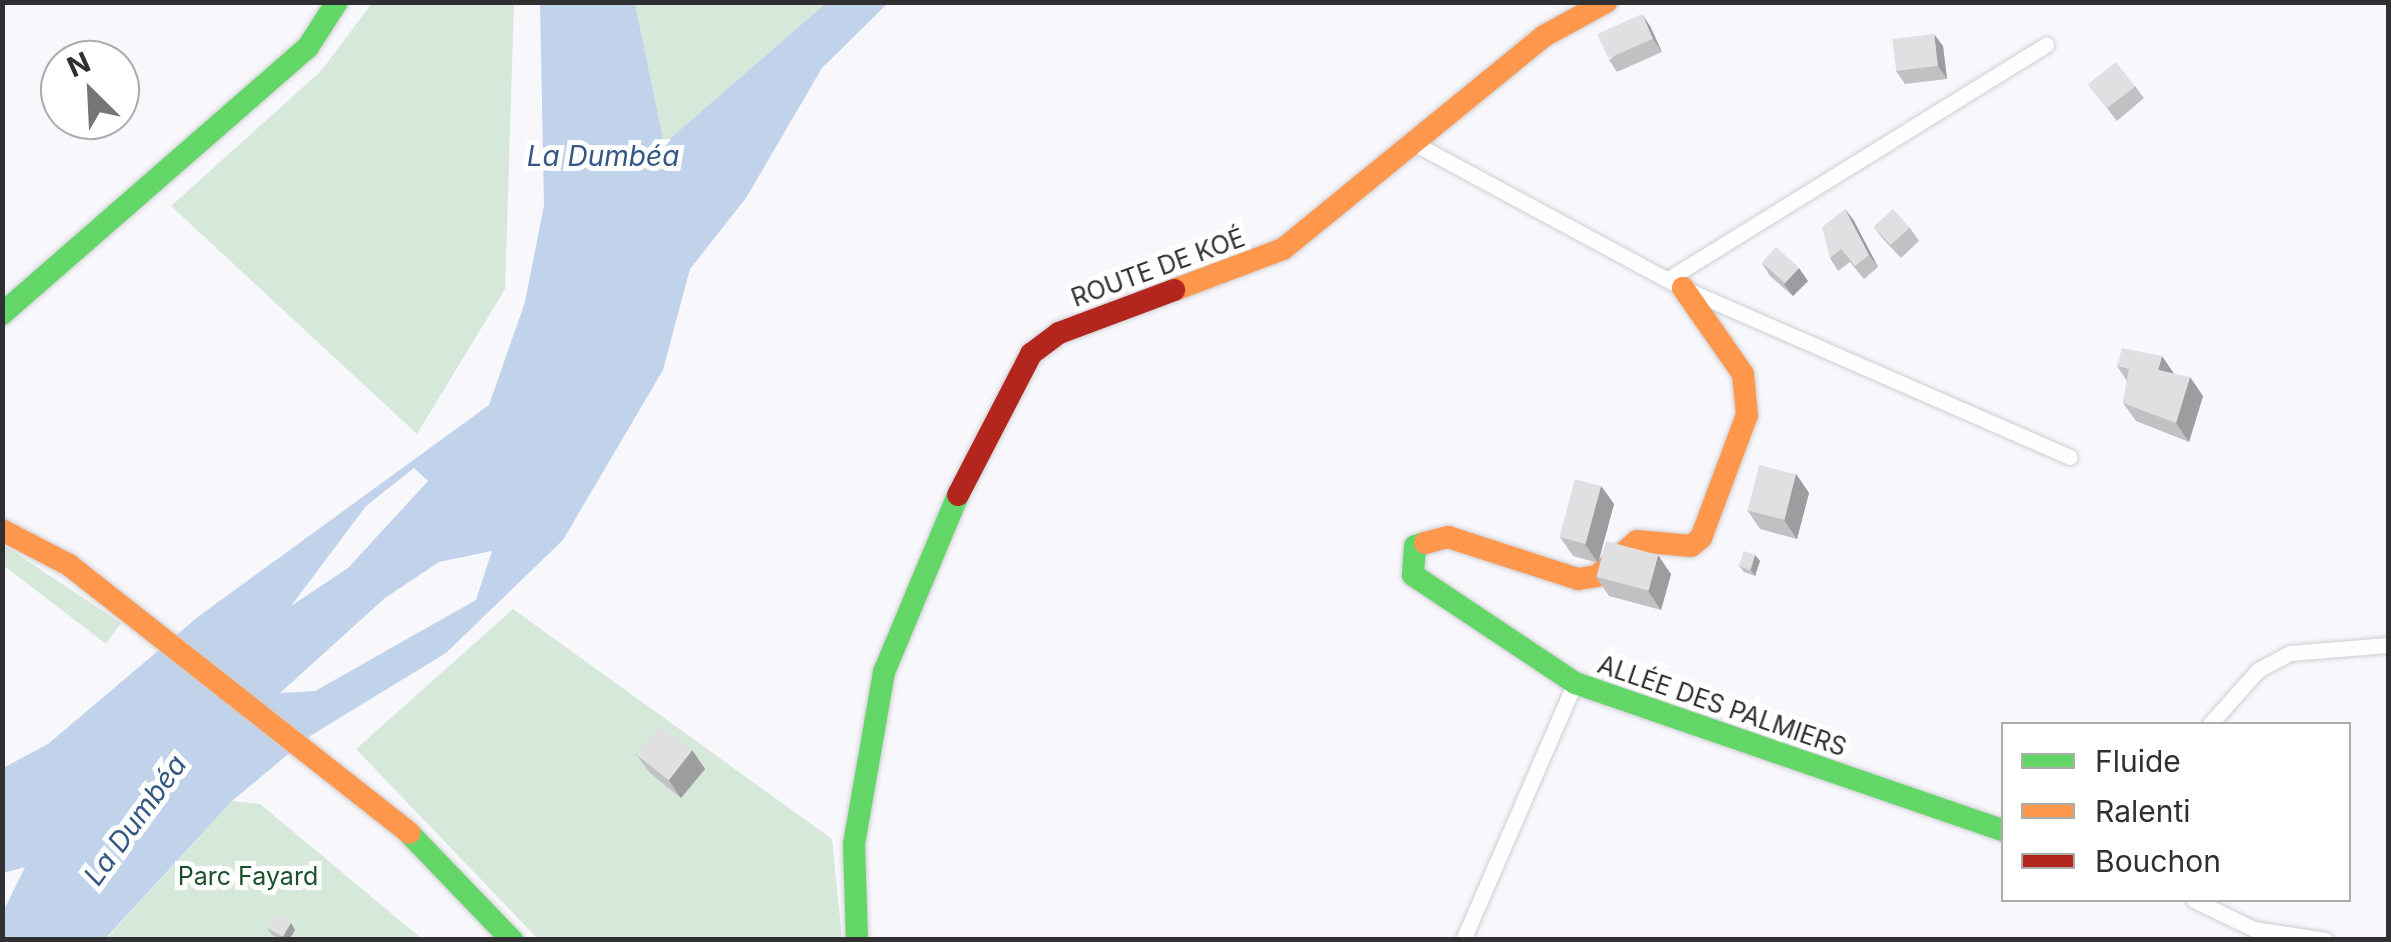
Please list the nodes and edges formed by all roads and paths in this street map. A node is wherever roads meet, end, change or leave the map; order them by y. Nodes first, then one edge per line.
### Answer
1 (337, 2) edge
2 (1606, 2) edge
3 (2046, 45) dead end
4 (1419, 146) junction
5 (1676, 283) junction
6 (2, 314) edge
7 (2070, 456) dead end
8 (2, 530) edge
9 (2388, 645) edge
10 (1575, 683) junction
11 (2212, 722) edge
12 (2001, 829) edge
13 (2198, 902) edge
14 (512, 940) edge
15 (857, 940) edge
16 (1463, 940) edge
17 (2325, 940) edge

1 - 6 street
2 - 4 street, ROUTE DE KOÉ
3 - 5 street
4 - 5 street
4 - 15 street, ROUTE DE KOÉ
5 - 7 street
5 - 10 street
8 - 14 street
9 - 11 street
10 - 12 street, ALLÉE DES PALMIERS
10 - 16 street, ALLÉE DES PALMIERS
13 - 17 street

